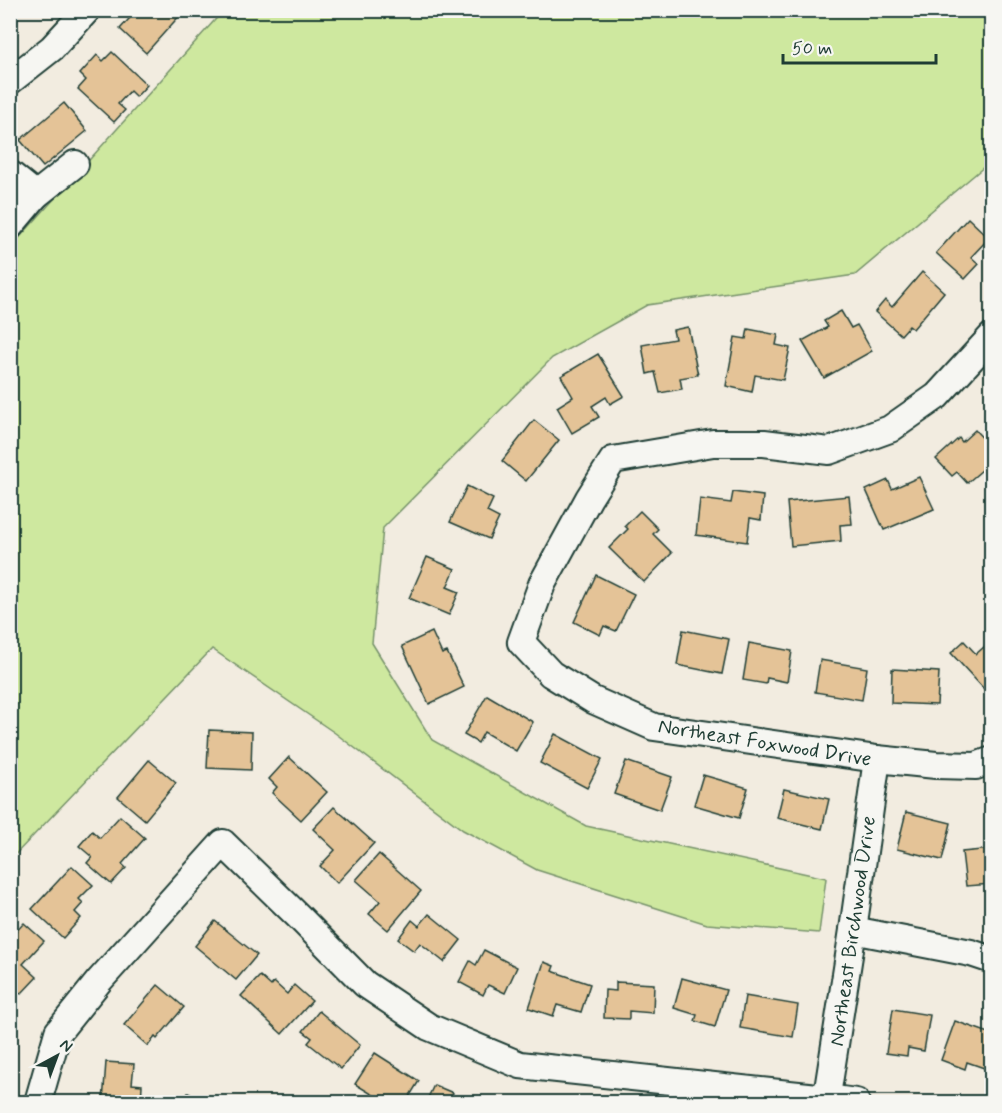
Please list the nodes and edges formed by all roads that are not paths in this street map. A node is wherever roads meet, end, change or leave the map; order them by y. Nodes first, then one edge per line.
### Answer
1 (87, 10) edge
2 (10, 81) edge
3 (75, 164) dead end
4 (10, 174) edge
5 (36, 195) junction
6 (10, 226) edge
7 (992, 336) edge
8 (877, 759) junction
9 (992, 760) edge
10 (853, 930) junction
11 (992, 960) edge
12 (826, 1100) edge
13 (38, 1102) edge
14 (856, 1102) edge

1 - 2 street
3 - 5 street
4 - 5 street
5 - 6 street
7 - 8 street, Northeast Foxwood Drive
8 - 9 street, Northeast Foxwood Drive
8 - 10 street, Northeast Birchwood Drive
10 - 11 street
10 - 12 street, Northeast Birchwood Drive
12 - 13 street
12 - 14 street

